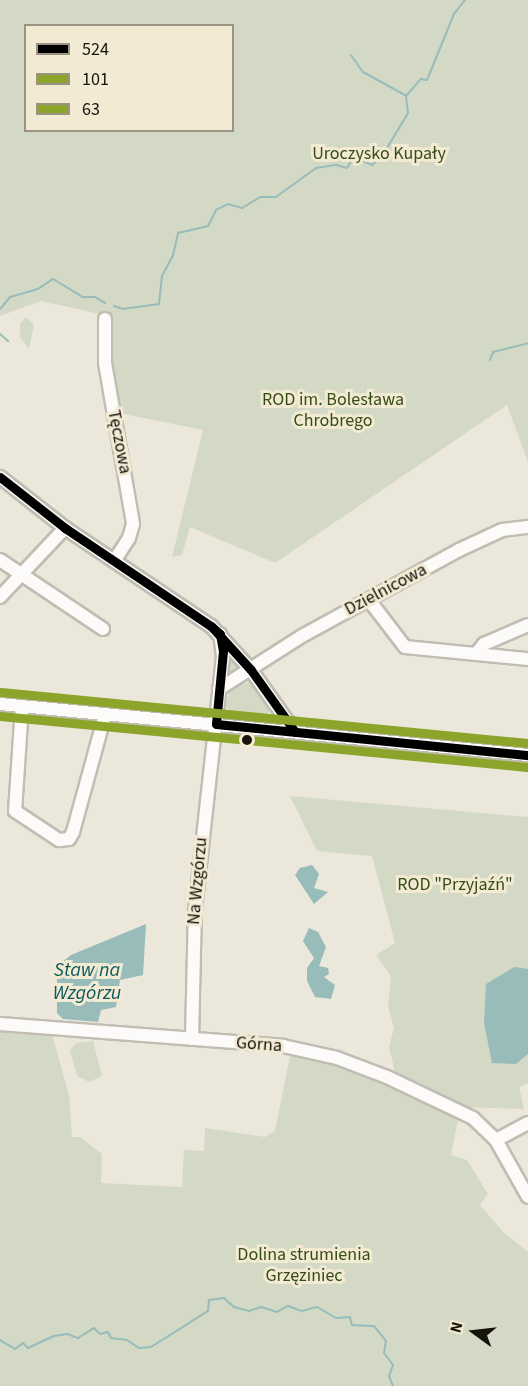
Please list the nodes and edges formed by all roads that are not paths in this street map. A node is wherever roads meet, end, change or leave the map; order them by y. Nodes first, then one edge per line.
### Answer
1 (105, 319) dead end
2 (0, 477) edge
3 (528, 527) edge
4 (65, 528) junction
5 (0, 561) edge
6 (114, 561) junction
7 (21, 575) junction
8 (0, 597) edge
9 (369, 600) junction
10 (528, 625) edge
11 (103, 629) dead end
12 (220, 634) junction
13 (234, 648) junction
14 (476, 654) junction
15 (223, 657) junction
16 (528, 659) edge
17 (251, 670) junction
18 (219, 689) junction
19 (0, 704) edge
20 (22, 706) junction
21 (105, 714) junction
22 (216, 724) junction
23 (295, 732) junction
24 (528, 754) edge
25 (0, 1024) edge
26 (192, 1039) junction
27 (528, 1123) edge
28 (496, 1140) junction
29 (528, 1197) edge

1 - 6 street, Tęczowa
2 - 4 street
3 - 9 street, Dzielnicowa
4 - 6 street
4 - 7 street
5 - 7 street
6 - 12 street
7 - 8 street
7 - 11 street
9 - 14 street
9 - 17 street, Dzielnicowa
10 - 14 street
12 - 13 street
12 - 15 street, Na Wzgórzu
13 - 15 street
13 - 17 street
14 - 16 street
15 - 18 street, Na Wzgórzu
17 - 18 street, Dzielnicowa
17 - 23 street
18 - 22 street, Na Wzgórzu
19 - 20 street
20 - 21 street
20 - 21 street
21 - 22 street
22 - 23 street
22 - 26 street, Na Wzgórzu
23 - 24 street
25 - 26 street, Górna
26 - 28 street, Górna
27 - 28 street
28 - 29 street, Górna

